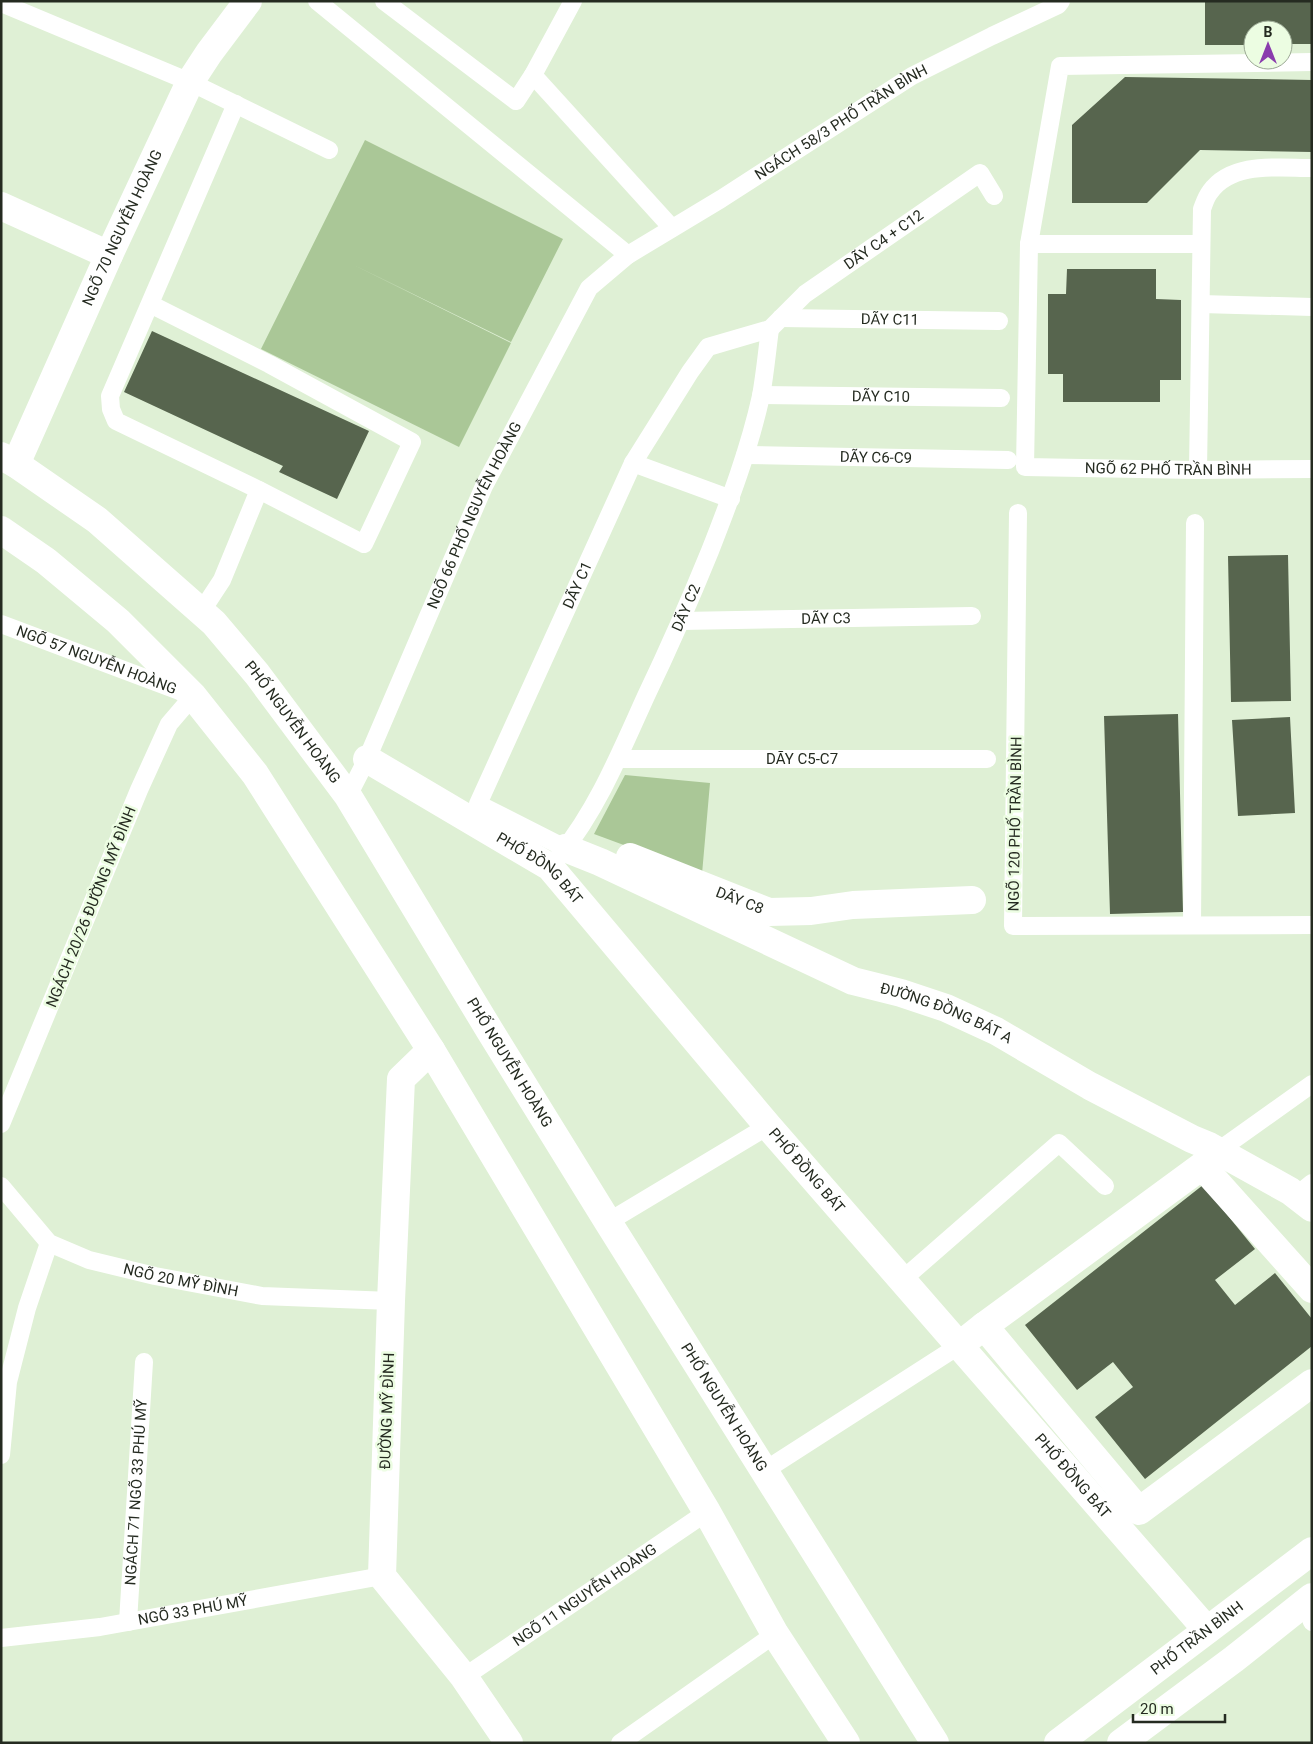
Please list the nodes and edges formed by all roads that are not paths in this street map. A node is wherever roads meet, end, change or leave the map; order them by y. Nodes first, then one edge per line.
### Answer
1 (248, 1) edge
2 (317, 1) edge
3 (384, 1) edge
4 (573, 1) edge
5 (1061, 1) edge
6 (1, 3) edge
7 (1312, 62) edge
8 (533, 75) junction
9 (190, 82) junction
10 (236, 104) junction
11 (329, 150) dead end
12 (1312, 168) edge
13 (994, 196) dead end
14 (1, 206) edge
15 (672, 228) junction
16 (1029, 244) junction
17 (1201, 244) junction
18 (109, 255) junction
19 (628, 255) junction
20 (150, 304) junction
21 (1201, 304) junction
22 (1312, 307) edge
23 (999, 321) dead end
24 (776, 323) junction
25 (761, 396) junction
26 (1001, 398) dead end
27 (745, 455) junction
28 (8, 460) edge
29 (1008, 460) dead end
30 (633, 463) junction
31 (1312, 469) edge
32 (1198, 470) junction
33 (259, 490) junction
34 (731, 499) junction
35 (1018, 513) dead end
36 (1195, 522) dead end
37 (1, 530) edge
38 (202, 612) junction
39 (972, 616) dead end
40 (681, 621) junction
41 (1, 624) edge
42 (193, 696) junction
43 (367, 759) junction
44 (618, 759) junction
45 (987, 759) dead end
46 (348, 796) junction
47 (564, 850) junction
48 (972, 900) dead end
49 (1192, 925) junction
50 (1312, 925) edge
51 (431, 1050) junction
52 (1312, 1084) edge
53 (1, 1124) edge
54 (768, 1126) junction
55 (1218, 1151) junction
56 (1, 1186) edge
57 (1105, 1186) dead end
58 (1306, 1196) edge
59 (608, 1222) junction
60 (50, 1243) junction
61 (902, 1280) junction
62 (1312, 1289) edge
63 (391, 1301) junction
64 (984, 1326) junction
65 (960, 1345) junction
66 (144, 1362) dead end
67 (1312, 1383) edge
68 (1, 1455) edge
69 (764, 1471) junction
70 (707, 1512) junction
71 (1312, 1551) edge
72 (382, 1576) junction
73 (1310, 1607) edge
74 (128, 1622) junction
75 (1207, 1630) junction
76 (775, 1634) junction
77 (1, 1638) edge
78 (464, 1677) junction
79 (509, 1743) edge
80 (620, 1743) edge
81 (846, 1743) edge
82 (935, 1743) edge
83 (1058, 1743) edge
84 (1121, 1743) edge

1 - 9 street, NGÕ 70 NGUYỄN HOÀNG
2 - 19 lane
3 - 8 lane
4 - 8 lane
5 - 15 lane, NGÁCH 58/3 PHỐ TRẦN BÌNH
6 - 9 lane
7 - 16 lane
8 - 15 lane
9 - 10 lane
9 - 18 street, NGÕ 70 NGUYỄN HOÀNG
10 - 11 lane
10 - 20 lane
12 - 17 lane
13 - 24 lane, DÃY C4 + C12
14 - 18 street
15 - 19 lane, NGÁCH 58/3 PHỐ TRẦN BÌNH
16 - 17 lane
16 - 32 lane, NGÕ 62 PHỐ TRẦN BÌNH
17 - 21 lane
18 - 28 street, NGÕ 70 NGUYỄN HOÀNG
19 - 43 lane, NGÕ 66 PHỐ NGUYỄN HOÀNG
20 - 33 lane
20 - 33 lane
21 - 22 lane
21 - 32 lane
23 - 24 lane, DÃY C11
24 - 25 lane, DÃY C2
24 - 30 lane, DÃY C1
25 - 26 lane, DÃY C10
25 - 27 lane, DÃY C2
27 - 29 lane, DÃY C6-C9
27 - 34 lane, DÃY C2
28 - 38 street, PHỐ NGUYỄN HOÀNG
30 - 34 lane
30 - 47 lane, DÃY C1
31 - 32 lane, NGÕ 62 PHỐ TRẦN BÌNH
33 - 38 lane
34 - 40 lane, DÃY C2
35 - 49 lane, NGÕ 120 PHỐ TRẦN BÌNH
36 - 49 lane
37 - 42 street
38 - 46 street, PHỐ NGUYỄN HOÀNG
39 - 40 lane, DÃY C3
40 - 44 lane, DÃY C2
41 - 42 lane, NGÕ 57 NGUYỄN HOÀNG
42 - 51 street
42 - 53 lane, NGÁCH 20/26 ĐƯỜNG MỸ ĐÌNH
43 - 46 lane, NGÕ 66 PHỐ NGUYỄN HOÀNG
43 - 47 street, PHỐ ĐỒNG BÁT
44 - 45 lane, DÃY C5-C7
44 - 47 lane, DÃY C2
46 - 59 street, PHỐ NGUYỄN HOÀNG
47 - 48 street, DÃY C8
47 - 54 street, PHỐ ĐỒNG BÁT
47 - 55 street, ĐƯỜNG ĐỒNG BÁT A
49 - 50 lane, NGÕ 120 PHỐ TRẦN BÌNH
51 - 63 street, ĐƯỜNG MỸ ĐÌNH
51 - 70 street
52 - 55 lane
54 - 59 lane
54 - 61 street, PHỐ ĐỒNG BÁT
55 - 58 street, ĐƯỜNG ĐỒNG BÁT A
56 - 60 lane, NGÕ 20 MỸ ĐÌNH
57 - 61 lane
59 - 69 street, PHỐ NGUYỄN HOÀNG
60 - 63 lane, NGÕ 20 MỸ ĐÌNH
60 - 68 lane
61 - 65 street, PHỐ ĐỒNG BÁT
62 - 64 street
63 - 72 street, ĐƯỜNG MỸ ĐÌNH
64 - 65 street
64 - 67 street
65 - 69 lane
65 - 75 street, PHỐ ĐỒNG BÁT
66 - 74 lane, NGÁCH 71 NGÕ 33 PHÚ MỸ
69 - 82 street, PHỐ NGUYỄN HOÀNG
70 - 76 street
70 - 78 lane, NGÕ 11 NGUYỄN HOÀNG
71 - 75 street, PHỐ TRẦN BÌNH
72 - 74 lane, NGÕ 33 PHÚ MỸ
72 - 78 street
73 - 84 street
74 - 77 lane, NGÕ 33 PHÚ MỸ
75 - 83 street, PHỐ TRẦN BÌNH
76 - 80 lane
76 - 81 street
78 - 79 street

